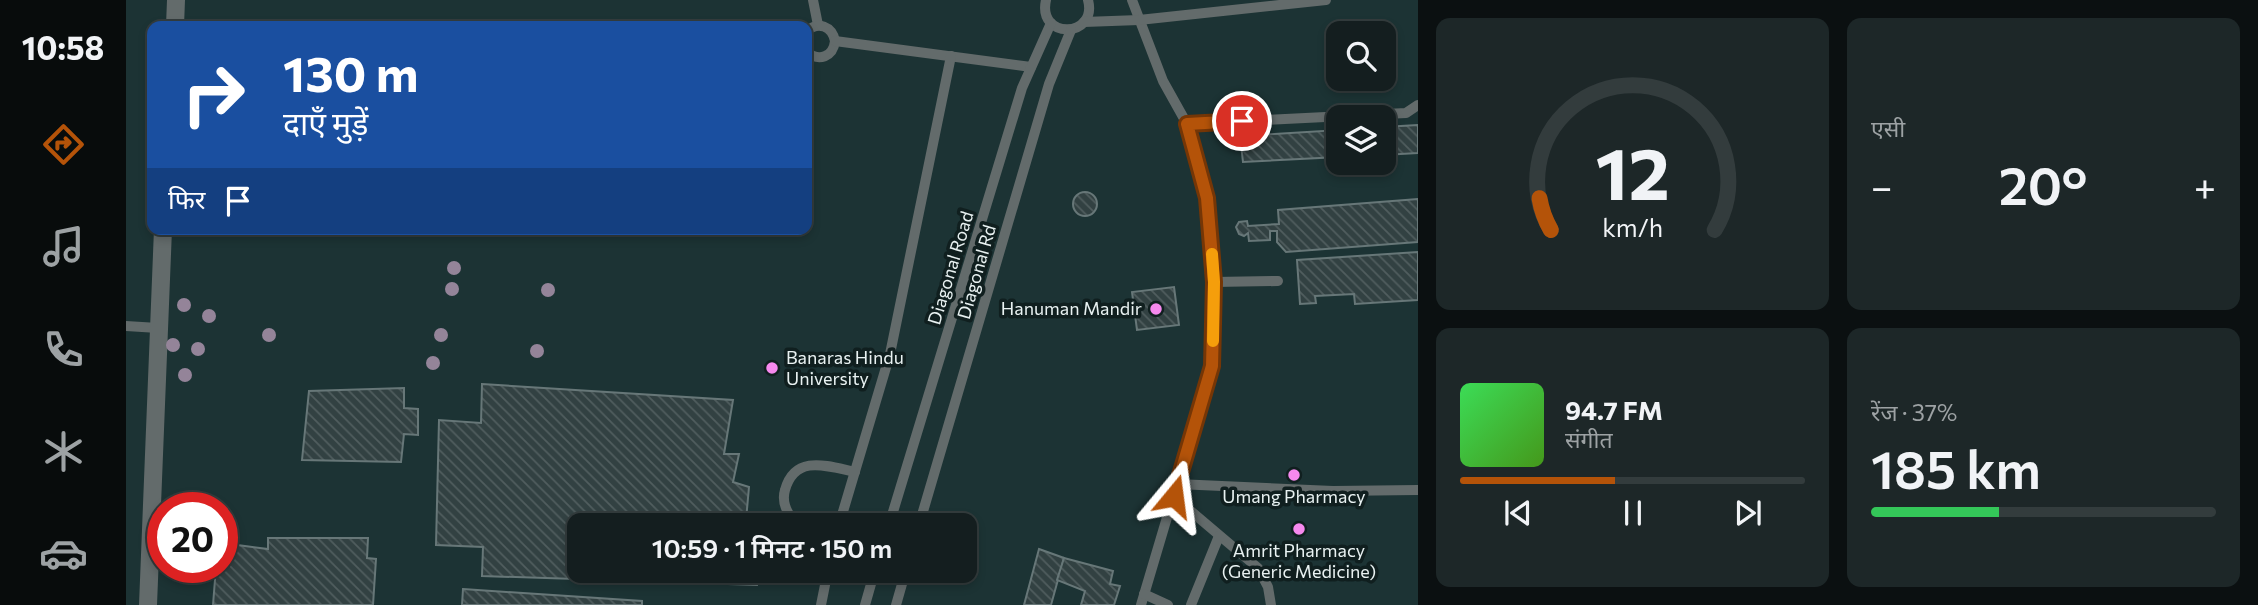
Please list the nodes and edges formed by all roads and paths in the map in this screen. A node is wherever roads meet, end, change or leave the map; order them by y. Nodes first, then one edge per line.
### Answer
1 (176, 0) edge
2 (813, 0) edge
3 (1046, 0) edge
4 (1087, 0) edge
5 (1132, 0) edge
6 (1326, 0) edge
7 (1139, 20) junction
8 (175, 21) edge
9 (1084, 22) junction
10 (1051, 23) junction
11 (818, 25) junction
12 (812, 28) edge
13 (1071, 30) junction
14 (835, 41) junction
15 (812, 56) edge
16 (951, 56) junction
17 (1031, 67) junction
18 (1418, 105) edge
19 (1187, 124) junction
20 (163, 235) edge
21 (1278, 281) dead end
22 (1214, 282) junction
23 (126, 326) edge
24 (158, 328) junction
25 (855, 472) junction
26 (1177, 484) junction
27 (1418, 490) edge
28 (1174, 496) junction
29 (788, 513) edge
30 (843, 513) edge
31 (893, 513) edge
32 (923, 513) edge
33 (1219, 536) junction
34 (825, 583) edge
35 (872, 583) edge
36 (902, 583) edge
37 (1143, 600) edge
38 (148, 605) edge
39 (821, 605) edge
40 (865, 605) edge
41 (896, 605) edge
42 (1168, 605) edge
43 (1191, 605) edge
44 (1271, 605) edge

1 - 8 street
2 - 11 lane
3 - 10 lane
4 - 9 lane
5 - 7 lane
6 - 7 lane
7 - 9 lane
7 - 19 lane
9 - 13 lane
10 - 13 lane
10 - 17 lane, Diagonal Road
11 - 12 lane
11 - 14 lane
13 - 32 lane, Diagonal Rd
14 - 15 lane
14 - 16 lane
16 - 17 lane
16 - 25 lane
17 - 31 lane, Diagonal Road
18 - 19 lane
19 - 22 lane
20 - 24 street
21 - 22 lane
22 - 26 lane
23 - 24 lane
24 - 38 street
25 - 29 lane
25 - 30 lane
26 - 27 lane
26 - 28 lane
28 - 33 lane
28 - 37 lane
33 - 43 lane
33 - 44 lane
34 - 39 lane
35 - 40 lane
36 - 41 lane
37 - 42 lane

